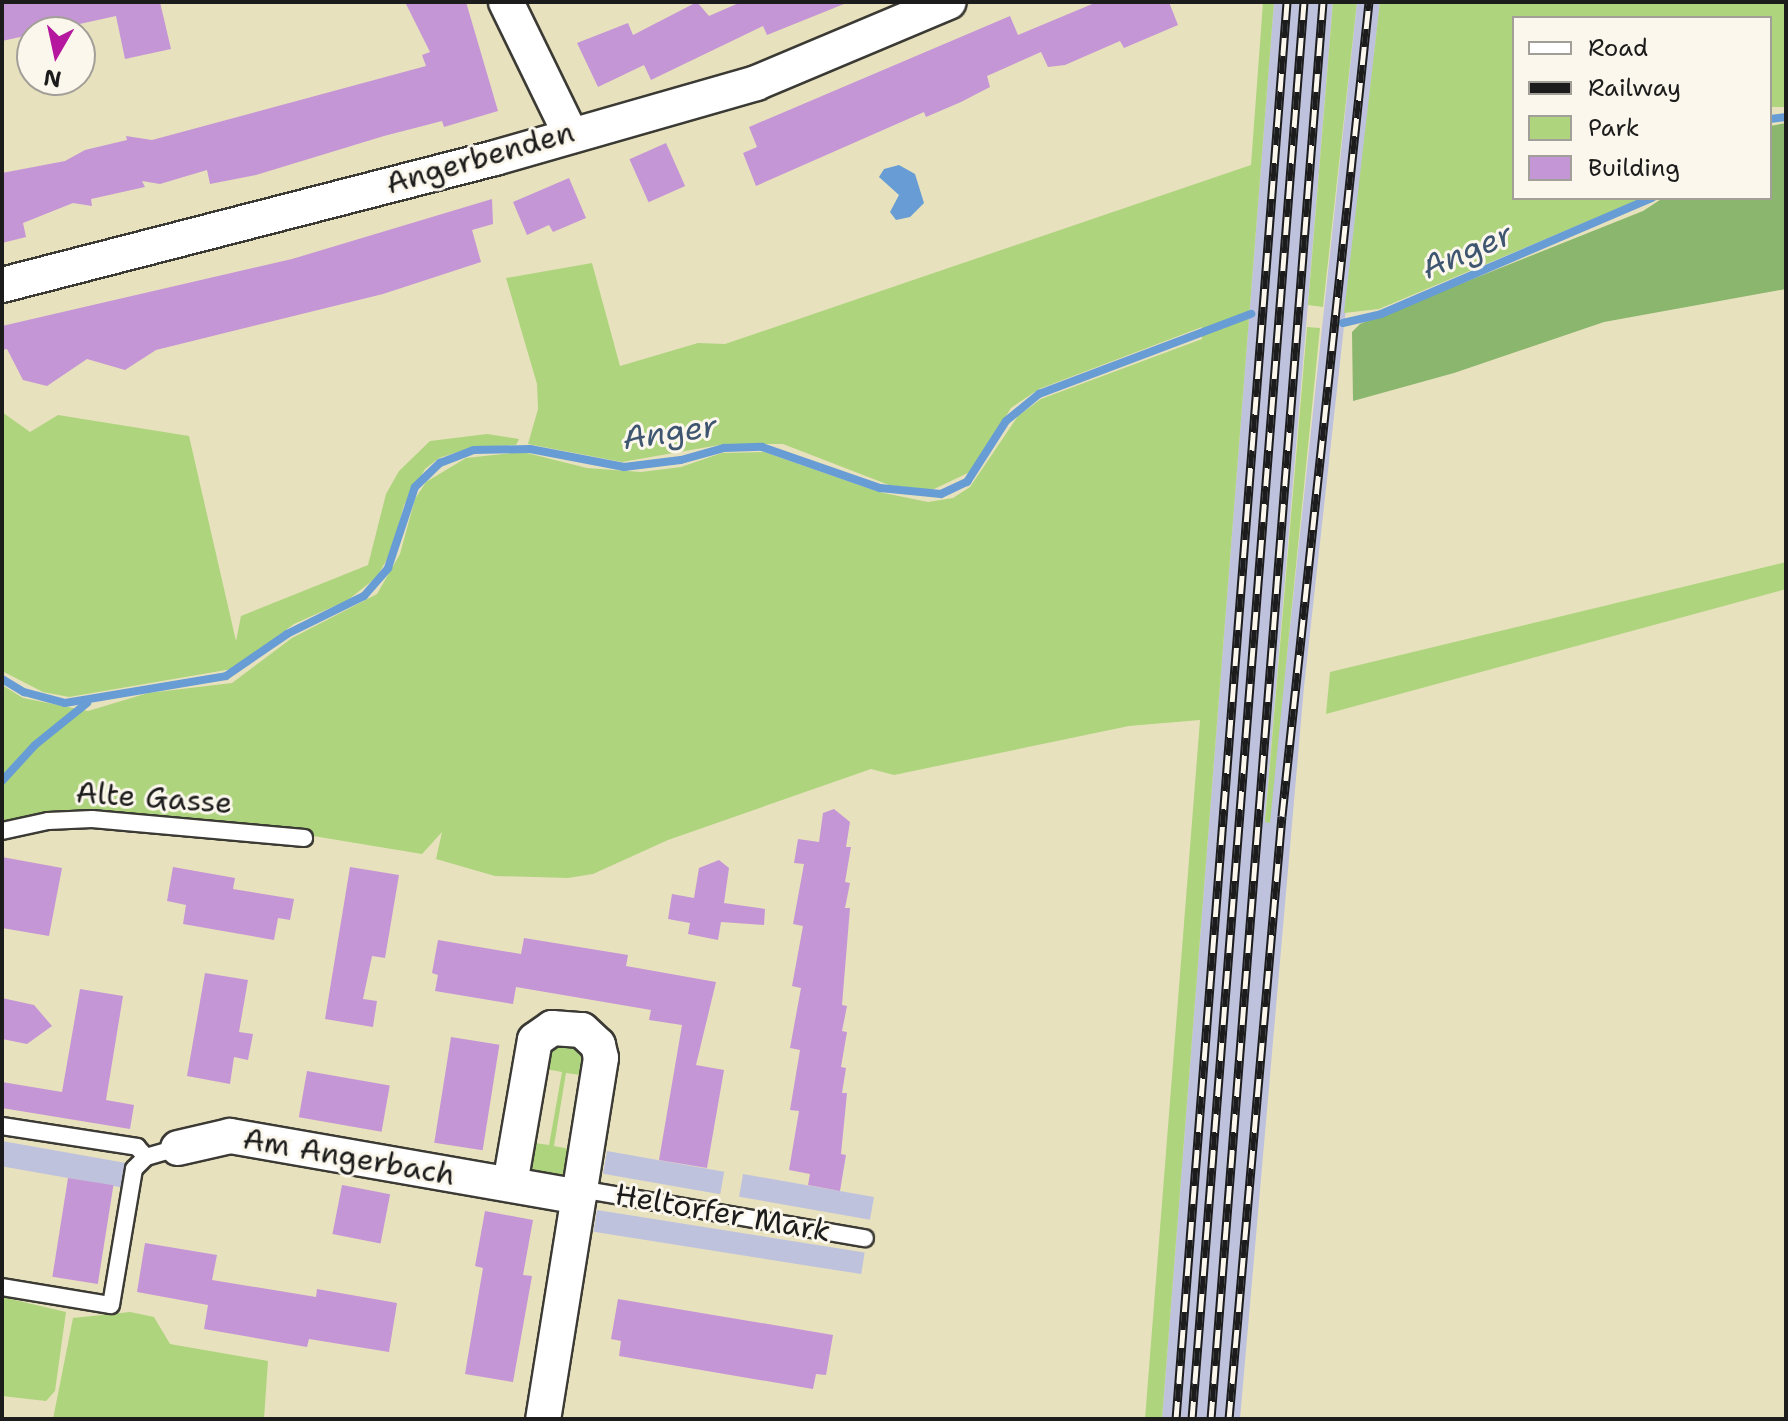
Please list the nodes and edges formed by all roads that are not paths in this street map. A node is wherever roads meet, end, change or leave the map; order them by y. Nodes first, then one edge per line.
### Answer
1 (506, 2) edge
2 (949, 2) edge
3 (889, 14) edge
4 (570, 133) junction
5 (2, 285) edge
6 (2, 831) edge
7 (304, 838) dead end
8 (2, 1126) edge
9 (162, 1152) junction
10 (510, 1184) junction
11 (579, 1193) junction
12 (865, 1238) dead end
13 (2, 1287) edge
14 (543, 1419) edge

1 - 4 street
2 - 3 street, Angerbenden
3 - 4 street, Angerbenden
4 - 5 street, Angerbenden
6 - 7 lane, Alte Gasse
8 - 9 lane
9 - 10 street, Am Angerbach
9 - 13 lane
10 - 11 street, Am Angerbach
10 - 11 street, Heltorfer Mark
11 - 12 lane, Heltorfer Mark
11 - 14 street, Heltorfer Mark

